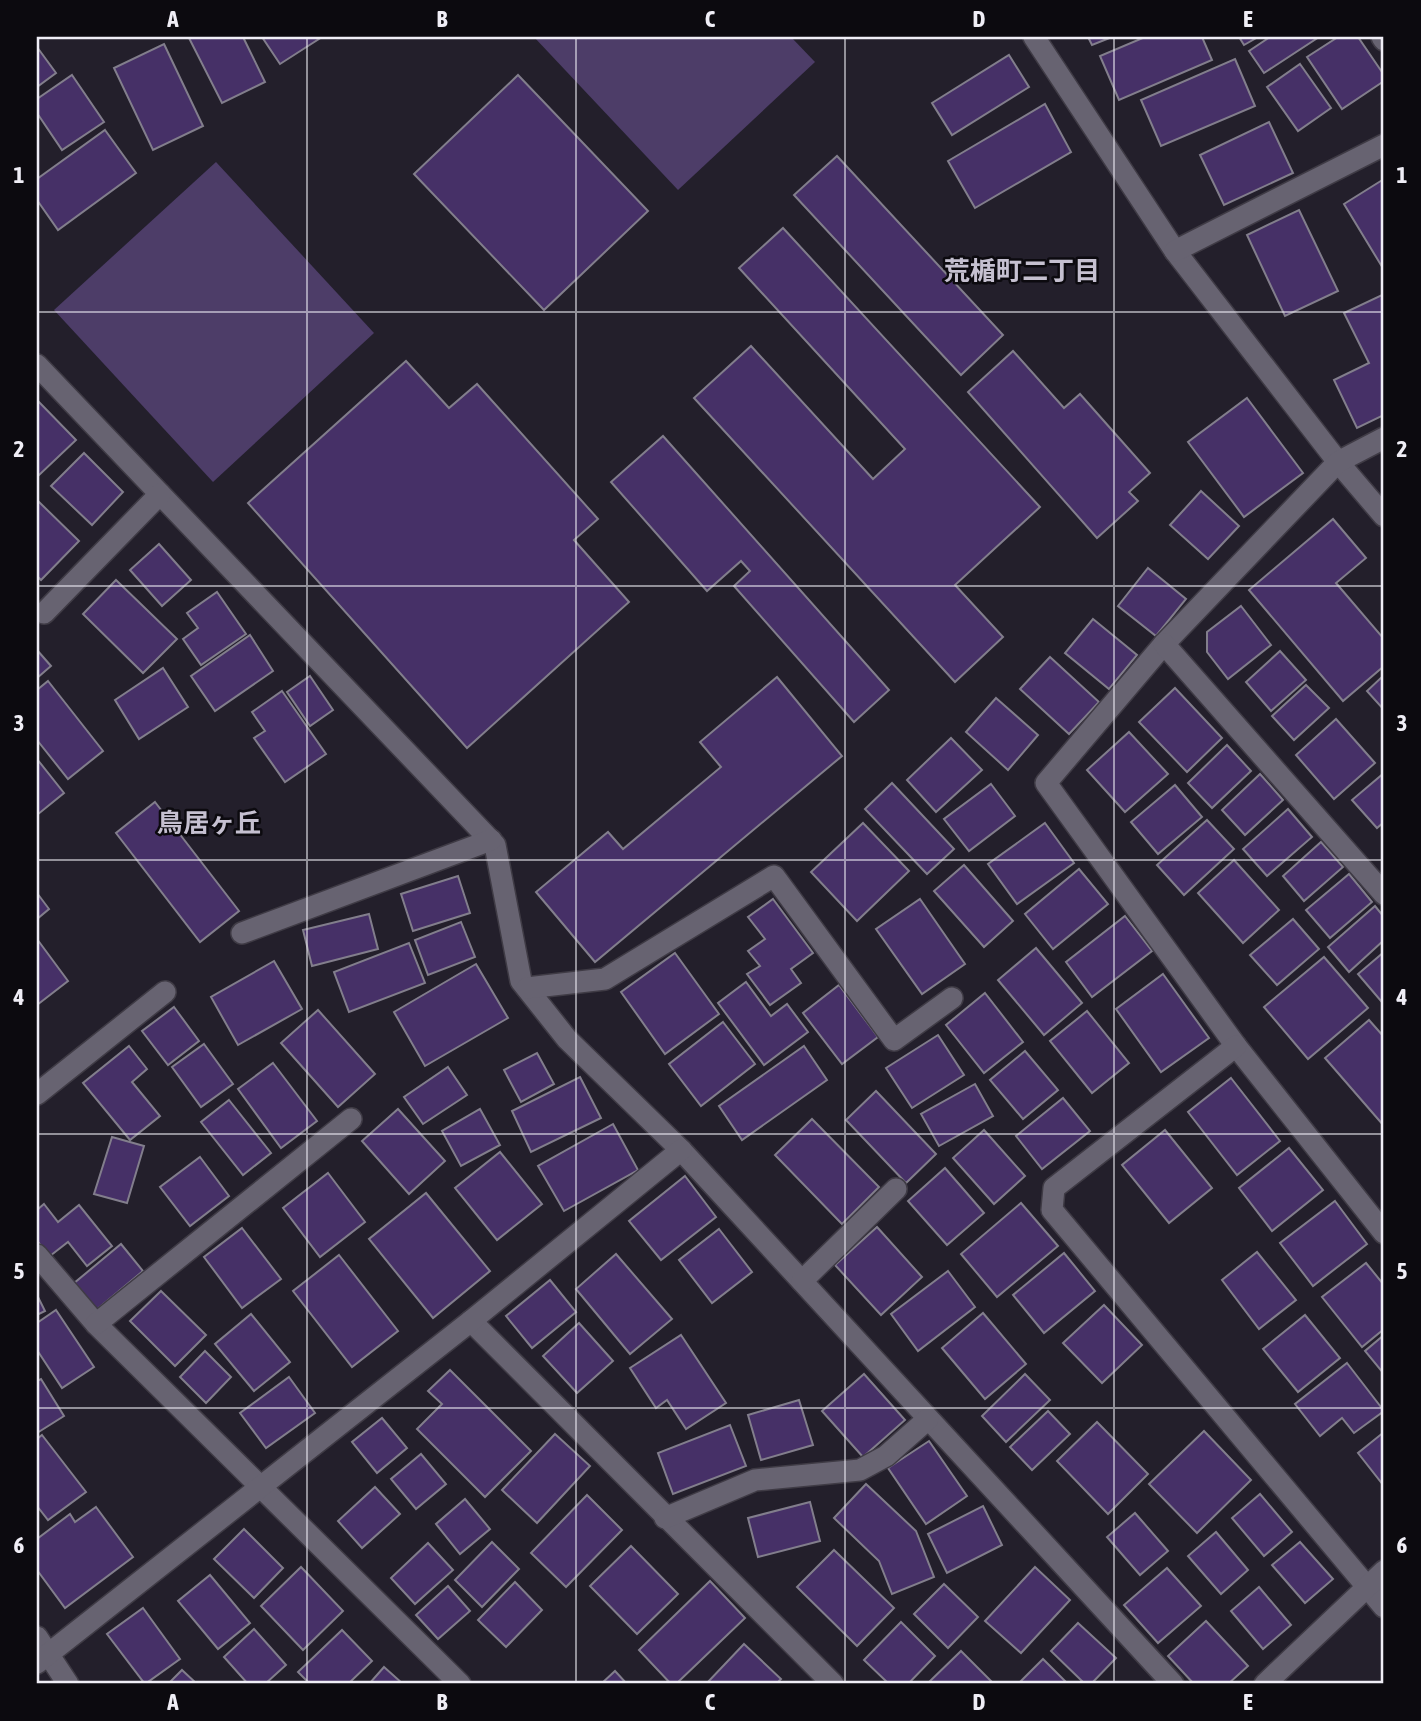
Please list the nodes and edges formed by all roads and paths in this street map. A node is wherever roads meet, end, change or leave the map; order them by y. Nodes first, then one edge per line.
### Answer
1 (1034, 37) edge
2 (1384, 145) edge
3 (1175, 251) junction
4 (37, 365) edge
5 (1384, 438) edge
6 (1338, 462) junction
7 (160, 494) junction
8 (1384, 516) edge
9 (44, 613) dead end
10 (1164, 644) junction
11 (491, 840) junction
12 (1384, 894) edge
13 (242, 933) dead end
14 (527, 988) junction
15 (165, 992) dead end
16 (952, 998) dead end
17 (1236, 1046) junction
18 (37, 1094) edge
19 (351, 1119) dead end
20 (681, 1150) junction
21 (896, 1189) dead end
22 (1384, 1233) edge
23 (37, 1255) edge
24 (802, 1282) junction
25 (471, 1321) junction
26 (96, 1324) junction
27 (928, 1419) junction
28 (262, 1487) junction
29 (665, 1518) junction
30 (1384, 1571) edge
31 (1366, 1589) junction
32 (1384, 1607) edge
33 (40, 1652) edge
34 (68, 1684) edge
35 (460, 1684) edge
36 (833, 1684) edge
37 (1173, 1684) edge
38 (1265, 1684) edge

1 - 3 street
2 - 3 street
3 - 6 street
4 - 7 street
5 - 6 street
6 - 8 street
6 - 10 street
7 - 9 street
7 - 11 street
10 - 12 street
10 - 17 street
11 - 13 street
11 - 14 street
14 - 16 street
14 - 20 street
15 - 18 street
17 - 22 street
17 - 31 street
19 - 26 street
20 - 24 street
20 - 25 street
21 - 24 street
23 - 26 street
24 - 27 street
25 - 28 street
25 - 29 street
26 - 28 street
27 - 29 street
27 - 37 street
28 - 33 street
28 - 35 street
29 - 36 street
30 - 31 street
31 - 32 street
31 - 38 street
33 - 34 street

